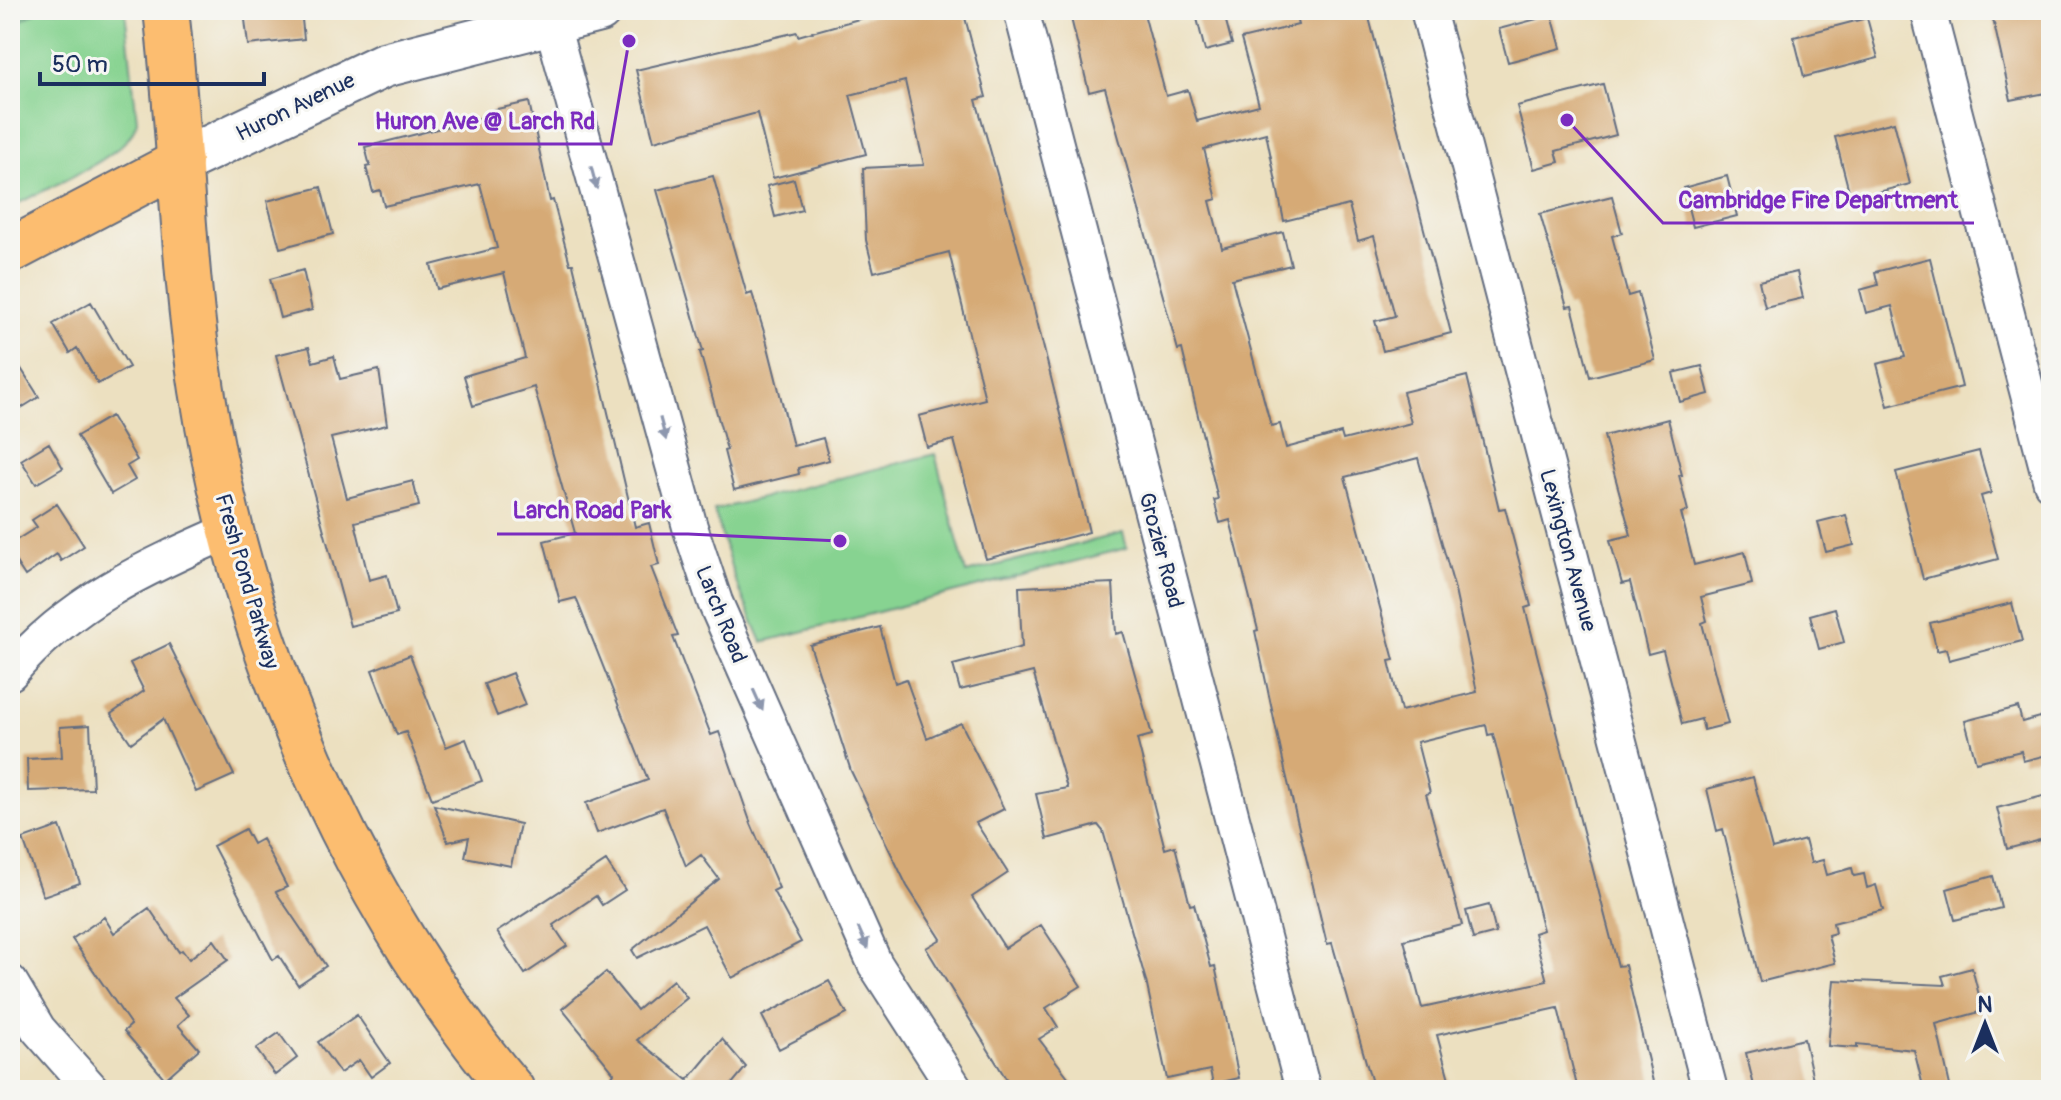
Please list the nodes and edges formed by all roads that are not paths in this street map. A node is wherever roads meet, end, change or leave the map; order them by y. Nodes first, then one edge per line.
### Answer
1 (166, 10) edge
2 (599, 10) edge
3 (1021, 10) edge
4 (1428, 10) edge
5 (1928, 10) edge
6 (550, 16) edge
7 (180, 162) junction
8 (10, 251) edge
9 (2051, 483) edge
10 (231, 530) junction
11 (10, 673) edge
12 (10, 982) edge
13 (71, 1083) edge
14 (512, 1090) edge
15 (956, 1090) edge
16 (1303, 1090) edge
17 (1710, 1090) edge

1 - 7 main road, Fresh Pond Parkway
2 - 6 street, Huron Avenue
3 - 16 street, Grozier Road
4 - 17 street, Lexington Avenue
5 - 9 street
6 - 7 street, Huron Avenue
6 -> 15 street, Larch Road
7 - 8 main road, Huron Avenue
7 - 10 main road, Fresh Pond Parkway
10 - 11 street
10 - 14 main road, Fresh Pond Parkway
12 - 13 street

